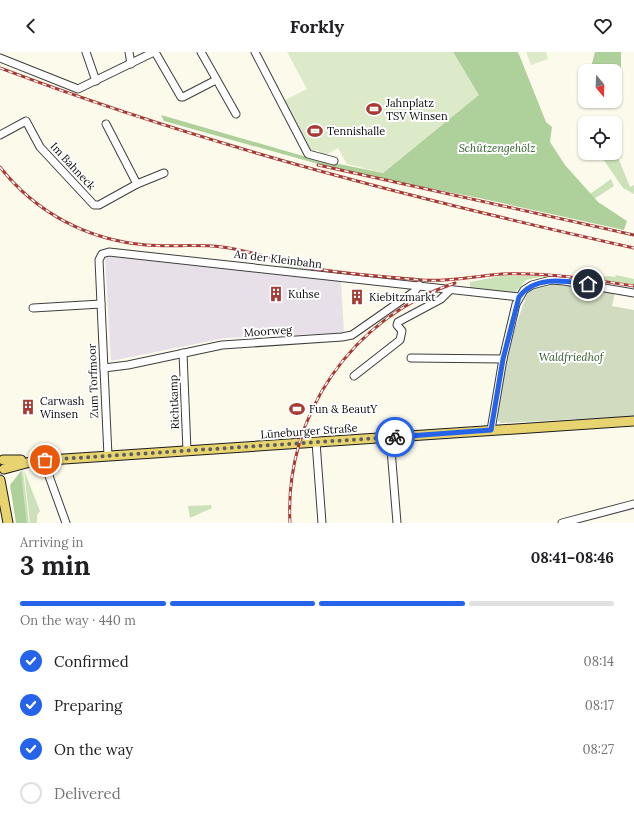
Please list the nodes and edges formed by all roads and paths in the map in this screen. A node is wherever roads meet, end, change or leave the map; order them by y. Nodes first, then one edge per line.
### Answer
1 (86, 52) edge
2 (129, 52) edge
3 (154, 52) edge
4 (201, 52) edge
5 (255, 52) edge
6 (0, 58) edge
7 (131, 64) junction
8 (216, 80) junction
9 (96, 81) junction
10 (236, 114) dead end
11 (106, 124) dead end
12 (0, 135) edge
13 (334, 160) dead end
14 (164, 172) dead end
15 (137, 184) junction
16 (102, 254) joint
17 (419, 285) junction
18 (451, 289) junction
19 (634, 293) edge
20 (519, 297) junction
21 (101, 304) junction
22 (33, 308) dead end
23 (183, 353) junction
24 (411, 358) dead end
25 (503, 359) junction
26 (104, 368) junction
27 (354, 376) dead end
28 (634, 421) edge
29 (491, 430) junction
30 (390, 437) junction
31 (316, 442) junction
32 (187, 451) junction
33 (108, 456) junction
34 (52, 462) junction
35 (2, 465) edge
36 (0, 480) edge
37 (1, 491) edge
38 (634, 504) edge
39 (8, 523) edge
40 (66, 523) edge
41 (322, 523) edge
42 (397, 523) edge
43 (562, 523) edge

1 - 9 street
2 - 7 street
3 - 7 street
3 - 8 street
4 - 8 street
5 - 13 street
6 - 9 street
7 - 9 street
8 - 10 street
11 - 15 street
12 - 15 street, Im Bahneck
14 - 15 street, Im Bahneck
16 - 17 street, An der Kleinbahn
16 - 21 street, Zum Torfmoor
17 - 18 street, An der Kleinbahn
17 - 23 street, Moorweg
18 - 20 street, An der Kleinbahn
18 - 27 street
19 - 20 street
20 - 25 street
21 - 22 street
21 - 26 street, Zum Torfmoor
23 - 26 street, Moorweg
23 - 32 street, Richtkamp
24 - 25 street
25 - 29 street
26 - 33 street, Zum Torfmoor
28 - 29 main road, Lüneburger Straße
29 - 30 main road, Lüneburger Straße
30 - 31 main road, Lüneburger Straße
30 - 42 street
31 - 32 main road, Lüneburger Straße
31 - 41 street
32 - 33 main road, Lüneburger Straße
33 - 34 main road, Lüneburger Straße
34 - 35 main road, Lüneburger Straße
34 - 40 street
36 - 37 main road
37 - 39 main road
38 - 43 street

